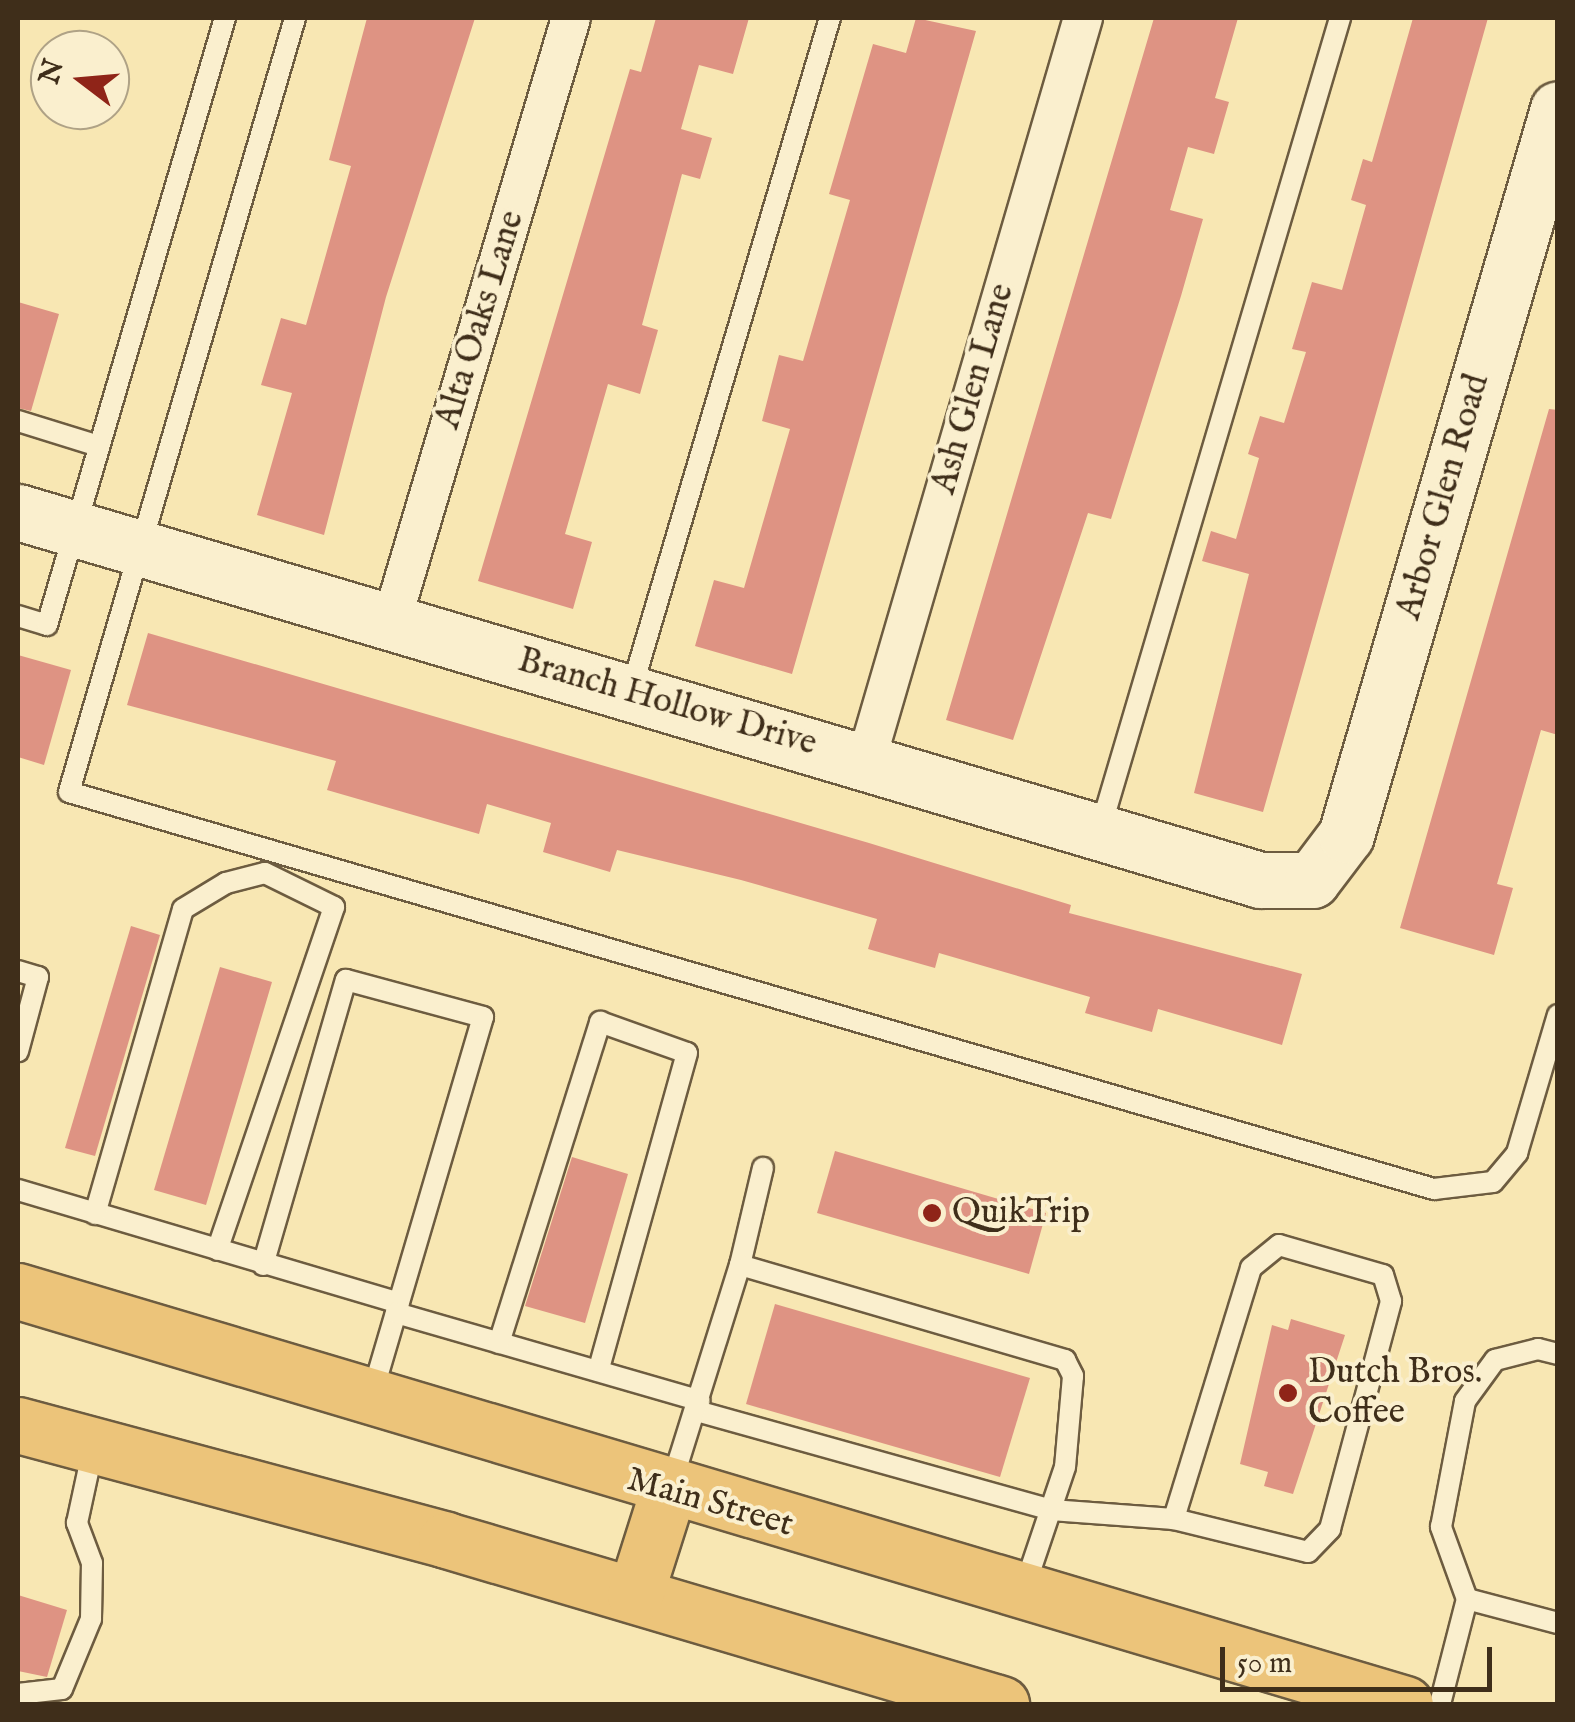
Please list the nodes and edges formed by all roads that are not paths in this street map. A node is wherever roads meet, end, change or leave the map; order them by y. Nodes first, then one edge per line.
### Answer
1 (225, 18) edge
2 (295, 18) edge
3 (571, 18) edge
4 (830, 18) edge
5 (1083, 18) edge
6 (1340, 18) edge
7 (1558, 109) edge
8 (18, 422) edge
9 (98, 446) junction
10 (18, 512) edge
11 (75, 530) junction
12 (141, 550) junction
13 (18, 616) edge
14 (392, 624) junction
15 (631, 693) junction
16 (866, 760) junction
17 (1099, 832) junction
18 (1316, 876) joint
19 (28, 974) edge
20 (1558, 1015) edge
21 (18, 1050) edge
22 (764, 1168) dead end
23 (18, 1190) edge
24 (95, 1214) junction
25 (217, 1250) junction
26 (264, 1265) junction
27 (740, 1266) junction
28 (18, 1292) edge
29 (397, 1308) junction
30 (499, 1343) junction
31 (1558, 1354) edge
32 (598, 1371) junction
33 (370, 1400) junction
34 (698, 1406) junction
35 (18, 1426) edge
36 (92, 1449) junction
37 (668, 1491) junction
38 (1051, 1510) junction
39 (1174, 1519) junction
40 (1023, 1592) junction
41 (636, 1595) junction
42 (1467, 1599) junction
43 (1558, 1622) edge
44 (18, 1694) edge
45 (1001, 1704) edge
46 (1405, 1704) edge
47 (1440, 1704) edge

1 - 9 lane
2 - 12 lane
3 - 14 street, Alta Oaks Lane
4 - 15 lane
5 - 16 street, Ash Glen Lane
6 - 17 lane
7 - 18 street, Arbor Glen Road
8 - 9 lane
9 - 11 lane
10 - 11 street, Branch Hollow Drive
11 - 12 street, Branch Hollow Drive
11 - 13 lane
12 - 14 street, Branch Hollow Drive
12 - 20 lane
14 - 15 street, Branch Hollow Drive
15 - 16 street, Branch Hollow Drive
16 - 17 street, Branch Hollow Drive
17 - 18 street, Branch Hollow Drive
19 - 21 lane
22 - 27 lane
23 - 24 lane
24 - 25 lane
24 - 25 lane
25 - 26 lane
26 - 29 lane
26 - 29 lane
27 - 34 lane
27 - 38 lane
28 - 33 main road, Main Street
29 - 30 lane
29 - 33 lane
30 - 32 lane
30 - 32 lane
31 - 42 lane
32 - 34 lane
33 - 37 main road, Main Street
34 - 37 lane
34 - 38 lane
35 - 36 main road
36 - 41 main road
36 - 44 lane
37 - 40 main road, Main Street
37 - 41 main road
38 - 39 lane
38 - 40 lane
39 - 39 lane
40 - 46 main road, Main Street
41 - 45 main road
42 - 43 lane
42 - 47 lane

